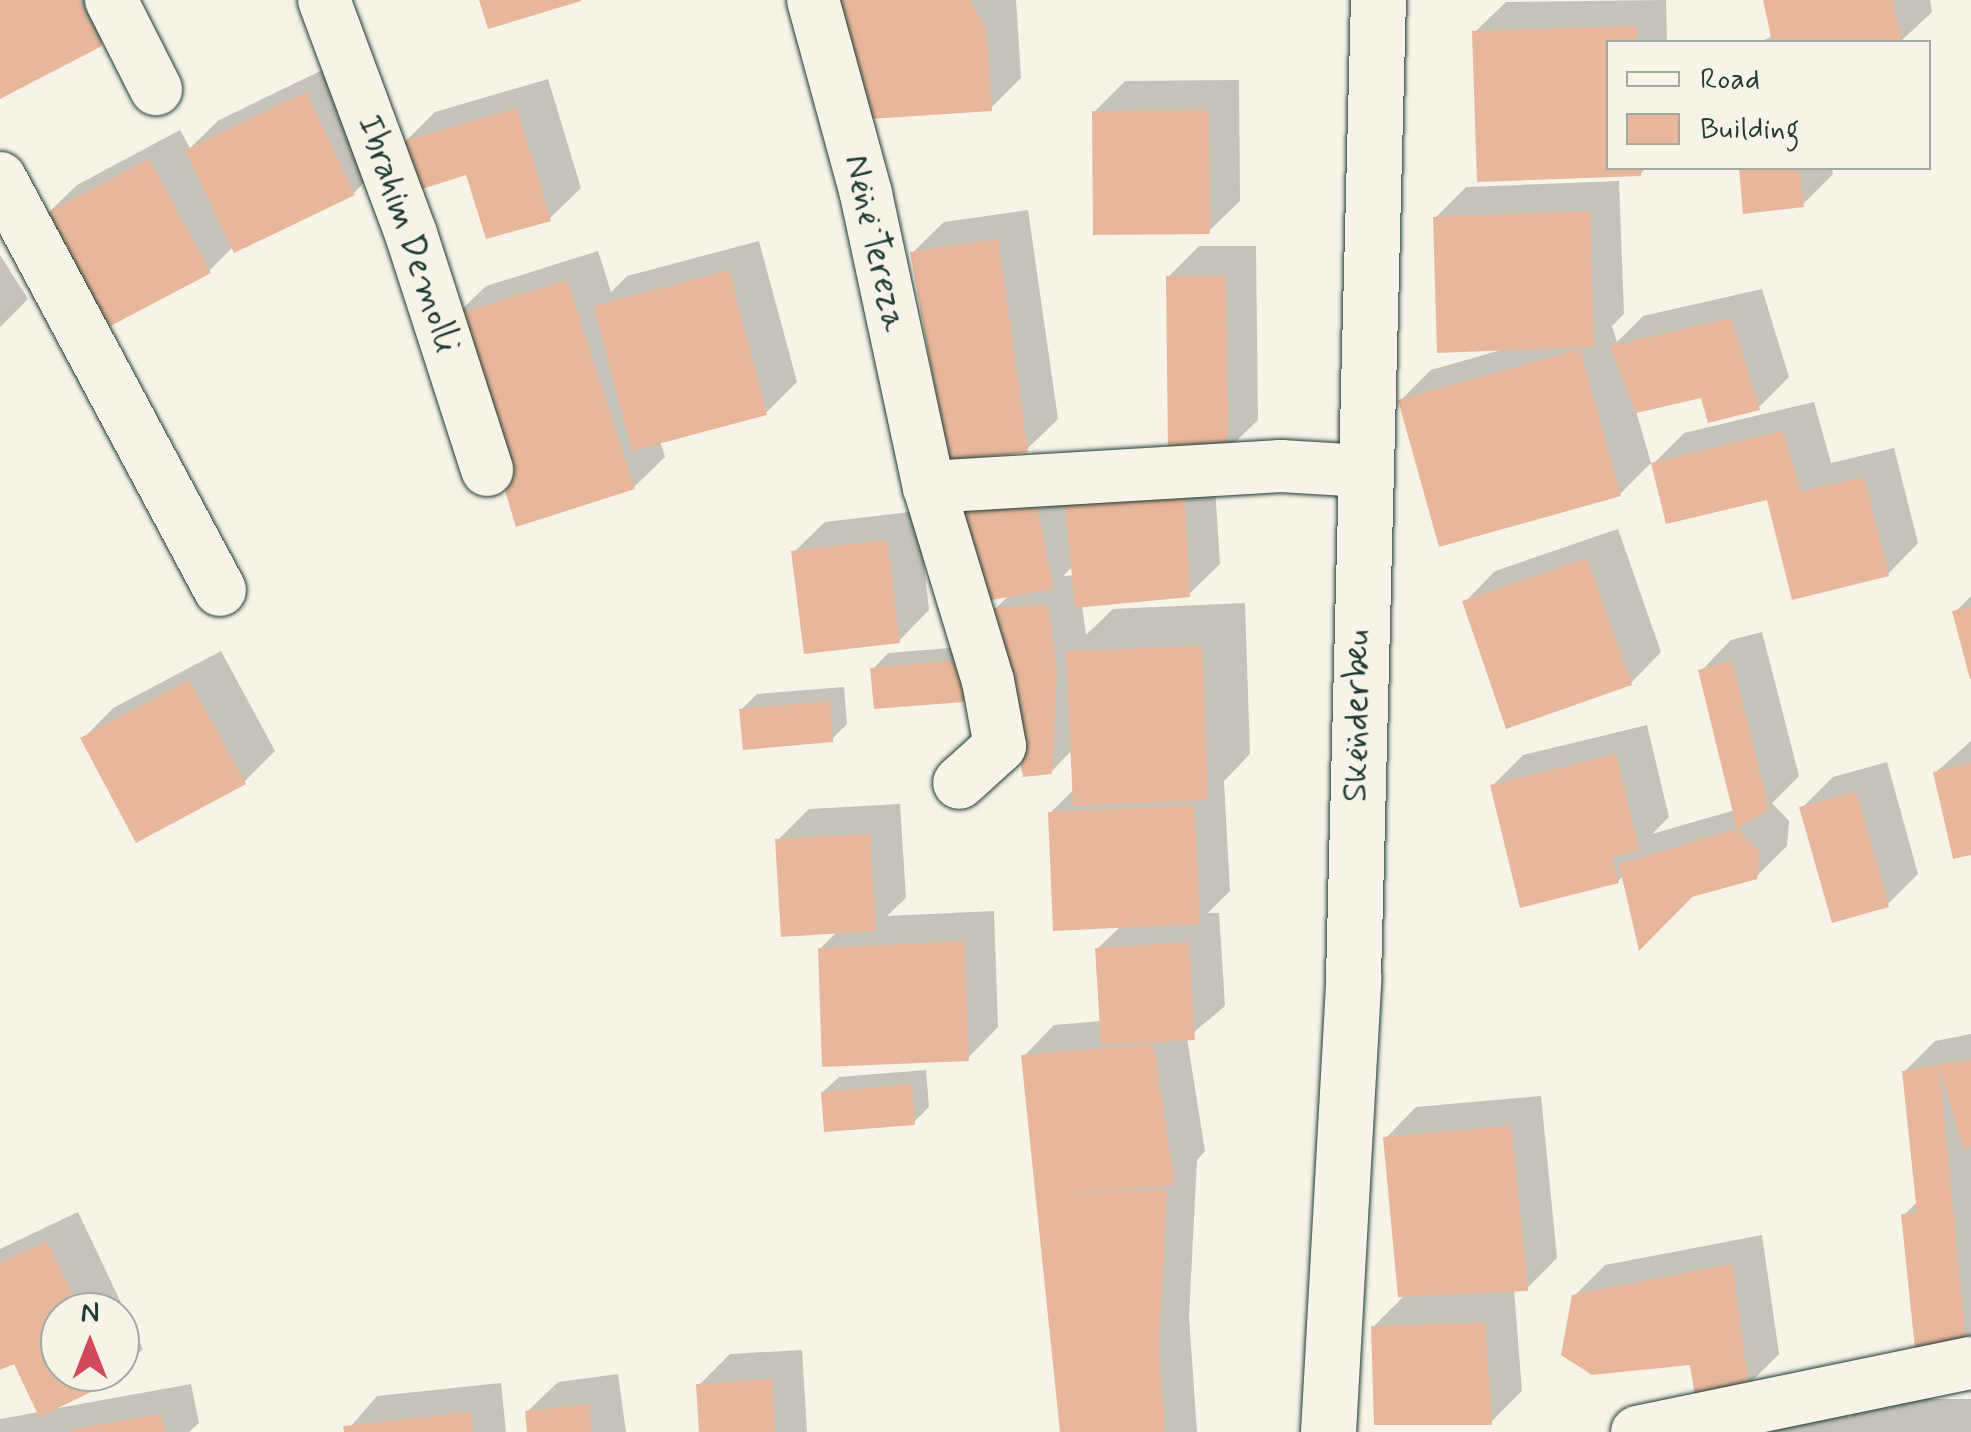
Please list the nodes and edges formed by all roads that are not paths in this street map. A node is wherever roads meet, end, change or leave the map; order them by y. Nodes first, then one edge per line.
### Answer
1 (111, 0) edge
2 (324, 0) edge
3 (813, 0) edge
4 (1378, 0) edge
5 (156, 89) dead end
6 (0, 178) edge
7 (487, 470) dead end
8 (1364, 471) junction
9 (929, 487) junction
10 (220, 590) dead end
11 (959, 783) dead end
12 (1971, 1363) edge
13 (1328, 1432) edge
14 (1638, 1432) edge

1 - 5 street
2 - 7 street, Ibrahim Demolli
3 - 9 street, Nënë Tereza
4 - 8 main road, Skënderbeu
6 - 10 street
8 - 9 street
8 - 13 main road, Skënderbeu
9 - 11 street, Nënë Tereza
12 - 14 street

